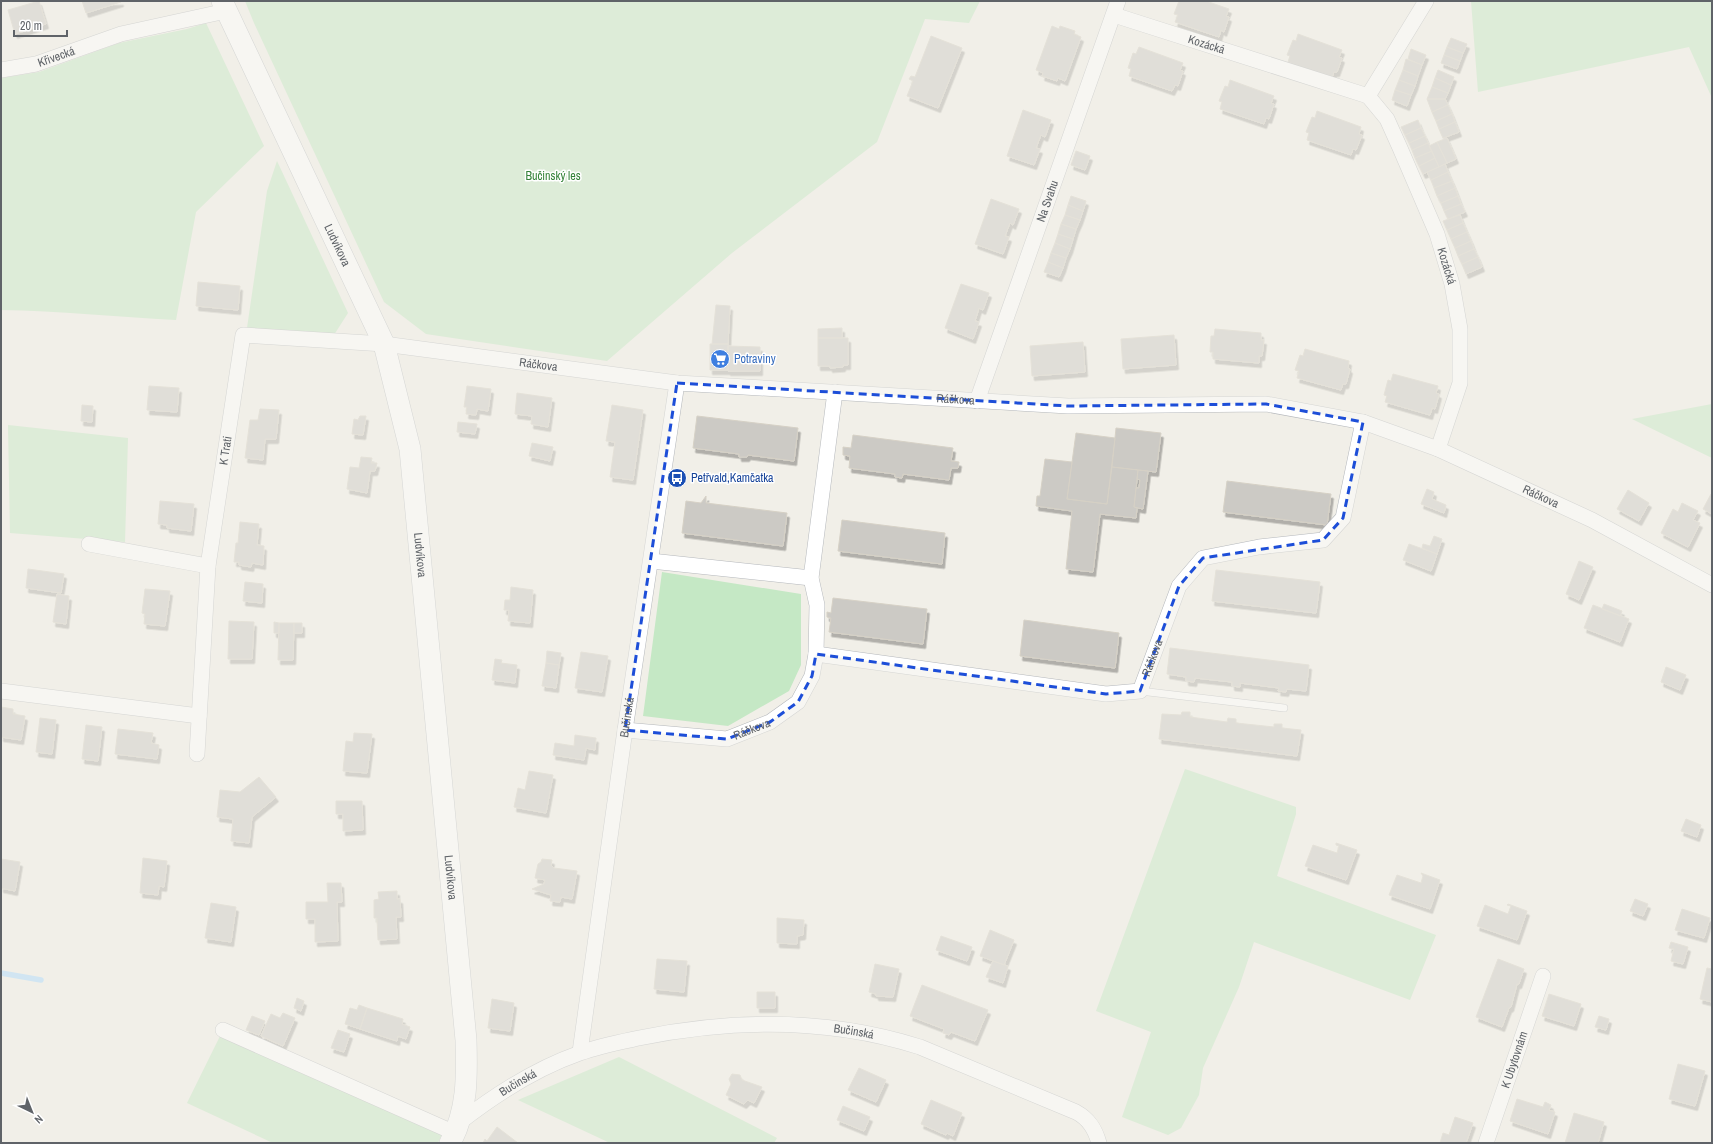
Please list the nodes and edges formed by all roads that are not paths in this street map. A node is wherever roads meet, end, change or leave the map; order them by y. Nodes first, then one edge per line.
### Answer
1 (1426, 1) edge
2 (224, 6) edge
3 (1116, 8) edge
4 (1, 70) edge
5 (1368, 96) junction
6 (242, 335) joint
7 (384, 344) junction
8 (677, 382) junction
9 (835, 392) junction
10 (977, 401) junction
11 (1363, 422) junction
12 (1438, 449) junction
13 (89, 544) dead end
14 (651, 561) junction
15 (208, 566) junction
16 (811, 578) junction
17 (1712, 585) edge
18 (816, 654) junction
19 (1140, 691) junction
20 (1, 692) edge
21 (1284, 708) dead end
22 (199, 716) junction
23 (625, 730) junction
24 (197, 754) dead end
25 (1543, 976) dead end
26 (223, 1030) dead end
27 (580, 1052) junction
28 (455, 1133) edge
29 (1099, 1143) edge
30 (1486, 1143) edge

1 - 5 street
2 - 4 street, Křivecká
2 - 7 street, Ludvíkova
3 - 5 street, Kozácká
3 - 10 street, Na Svahu
5 - 12 street, Kozácká
6 - 7 street, Ráčkova
6 - 15 street, K Trati
7 - 8 street, Ráčkova
7 - 28 street, Ludvíkova
8 - 9 street, Ráčkova
8 - 14 street, Bučinská
9 - 10 street, Ráčkova
9 - 16 street, Ráčkova
10 - 11 street, Ráčkova
11 - 12 street, Ráčkova
11 - 19 street, Ráčkova
12 - 17 street, Ráčkova
13 - 15 street
14 - 16 street
14 - 23 street, Bučinská
15 - 22 street, K Trati
16 - 18 street, Ráčkova
18 - 19 street, Ráčkova
18 - 23 street, Ráčkova
19 - 21 lane
20 - 22 street
22 - 24 street, K Trati
23 - 27 street, Bučinská
25 - 30 street, K Ubytovnám
26 - 28 street
27 - 28 street, Bučinská
27 - 29 street, Bučinská

